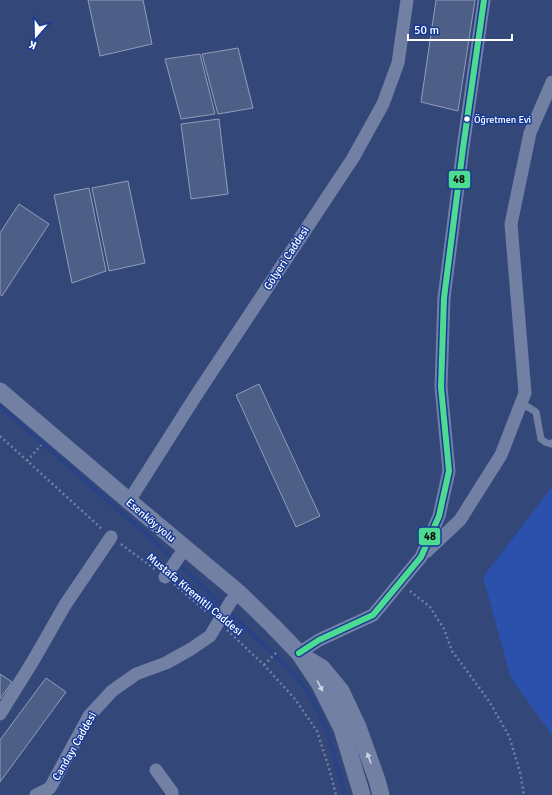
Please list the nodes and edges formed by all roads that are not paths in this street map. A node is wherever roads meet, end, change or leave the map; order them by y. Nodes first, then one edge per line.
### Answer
1 (407, 0) edge
2 (484, 0) edge
3 (552, 82) edge
4 (0, 391) edge
5 (520, 405) junction
6 (552, 444) edge
7 (129, 501) junction
8 (111, 537) road end
9 (182, 552) junction
10 (421, 557) junction
11 (169, 572) road end
12 (234, 598) junction
13 (299, 653) junction
14 (0, 714) edge
15 (156, 770) dead end
16 (36, 795) edge
17 (172, 795) edge
18 (362, 795) edge
19 (381, 795) edge

1 - 7 street, Gölyeri Caddesi
2 - 10 street
3 - 5 street
4 - 7 street, Esenköy yolu
5 - 6 lane
5 - 10 street
7 - 9 street, Esenköy yolu
8 - 14 street
9 - 11 street
9 - 12 street, Esenköy yolu
10 - 13 street
12 - 13 street, Esenköy yolu
12 - 16 street, Candayı Caddesi
13 -> 18 street
19 -> 13 street
15 - 17 street

